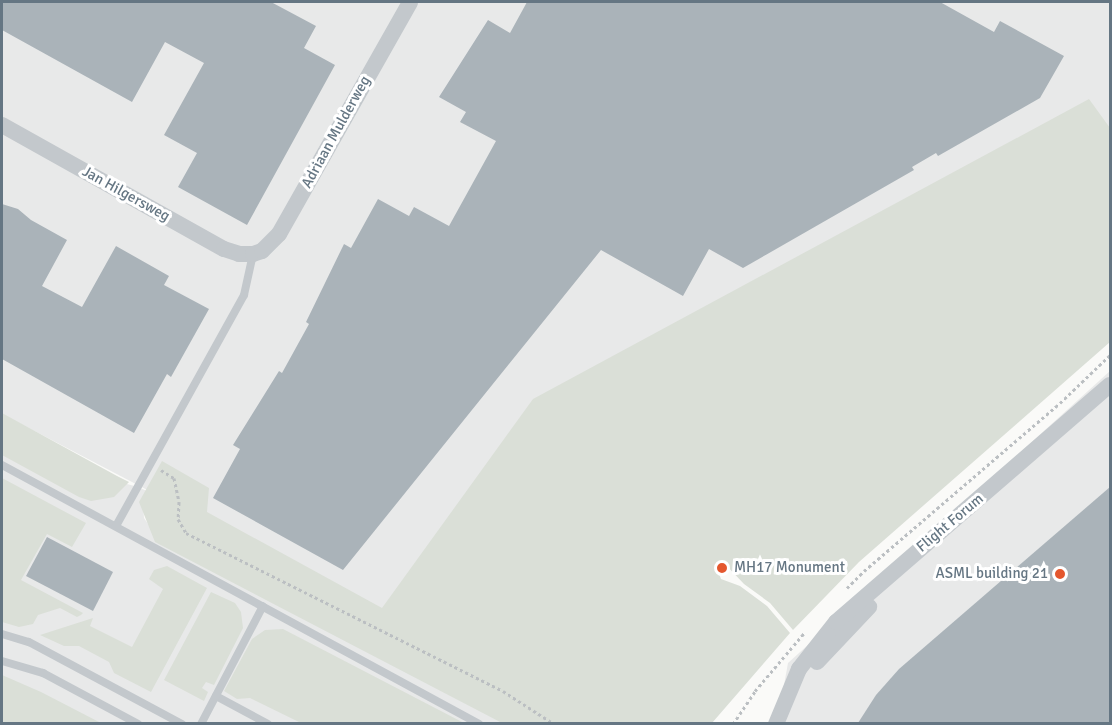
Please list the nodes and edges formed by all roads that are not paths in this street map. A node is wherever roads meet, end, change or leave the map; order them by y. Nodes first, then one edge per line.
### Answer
1 (410, 2) edge
2 (2, 125) edge
3 (253, 254) junction
4 (1110, 385) edge
5 (1110, 399) edge
6 (2, 465) edge
7 (116, 526) junction
8 (263, 606) junction
9 (2, 634) edge
10 (2, 661) edge
11 (815, 664) junction
12 (798, 669) junction
13 (797, 695) junction
14 (216, 696) junction
15 (138, 723) edge
16 (182, 723) edge
17 (201, 723) edge
18 (268, 723) edge
19 (479, 723) edge
20 (776, 723) edge
21 (788, 723) edge

1 - 3 street, Adriaan Mulderweg
2 - 3 street, Jan Hilgersweg
3 - 7 lane
4 - 12 street, Flight Forum
5 - 11 street, Flight Forum
6 - 7 lane
7 - 8 lane
8 - 14 lane
8 - 19 lane
9 - 16 lane
10 - 15 lane
11 - 12 street
11 - 13 street, Flight Forum
12 - 13 street, Flight Forum
12 - 20 street, Flight Forum
13 - 21 street, Flight Forum
14 - 17 lane
14 - 18 lane

